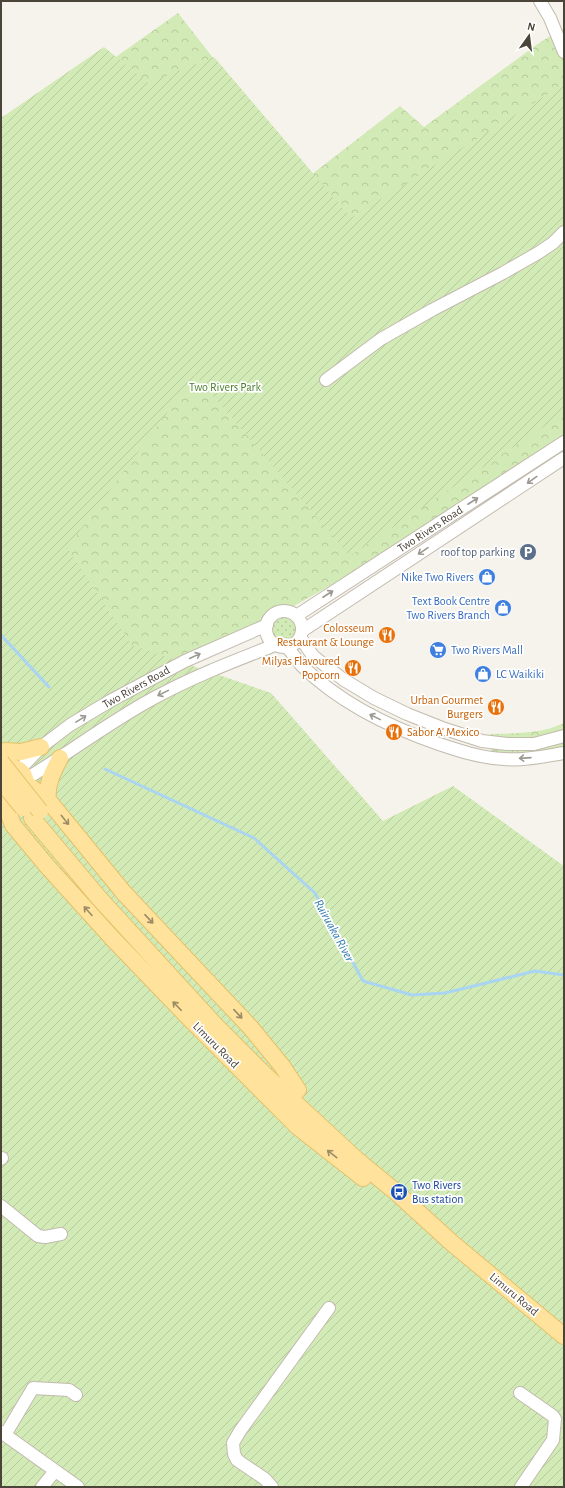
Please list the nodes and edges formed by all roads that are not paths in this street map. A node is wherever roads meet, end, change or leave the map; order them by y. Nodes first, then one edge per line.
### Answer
1 (540, 1) edge
2 (564, 52) edge
3 (564, 232) edge
4 (326, 380) dead end
5 (564, 442) edge
6 (564, 458) edge
7 (372, 566) junction
8 (382, 579) junction
9 (296, 616) junction
10 (267, 625) junction
11 (301, 634) junction
12 (281, 646) junction
13 (59, 734) junction
14 (564, 736) edge
15 (41, 747) junction
16 (564, 753) edge
17 (66, 754) junction
18 (12, 766) edge
19 (1, 781) edge
20 (3, 800) edge
21 (40, 810) junction
22 (396, 1192) junction
23 (1, 1206) edge
24 (61, 1234) dead end
25 (464, 1252) junction
26 (329, 1308) dead end
27 (564, 1336) edge
28 (520, 1394) dead end
29 (76, 1395) dead end
30 (3, 1433) edge
31 (54, 1471) junction
32 (42, 1487) edge
33 (78, 1487) edge
34 (272, 1487) edge
35 (521, 1487) edge

1 - 2 street
3 - 4 street
7 -> 5 street, Two Rivers Road
6 -> 8 street, Two Rivers Road
7 - 8 street
9 -> 7 street, Two Rivers Road
8 - 11 street, Two Rivers Road
9 - 10 street
9 - 11 street
10 - 12 street
13 -> 10 street, Two Rivers Road
11 - 12 street
11 - 14 street
16 -> 12 street
12 -> 17 street, Two Rivers Road
13 - 15 street, Two Rivers Road
13 - 17 street
15 - 18 street, Two Rivers Road
15 - 18 main road
17 - 18 street, Two Rivers Road
17 - 21 main road
18 - 20 main road
18 - 21 main road, Limuru Road, bridge
18 - 21 main road, Limuru Road
19 - 21 main road, Limuru Road, bridge
25 -> 20 main road, Limuru Road
21 -> 22 main road, Limuru Road
21 - 22 main road, Limuru Road
22 - 25 main road, Limuru Road
23 - 24 street
25 - 27 main road, Limuru Road
26 - 34 street
28 - 35 street
29 - 30 street
30 - 31 street
31 - 32 street
31 - 33 street

